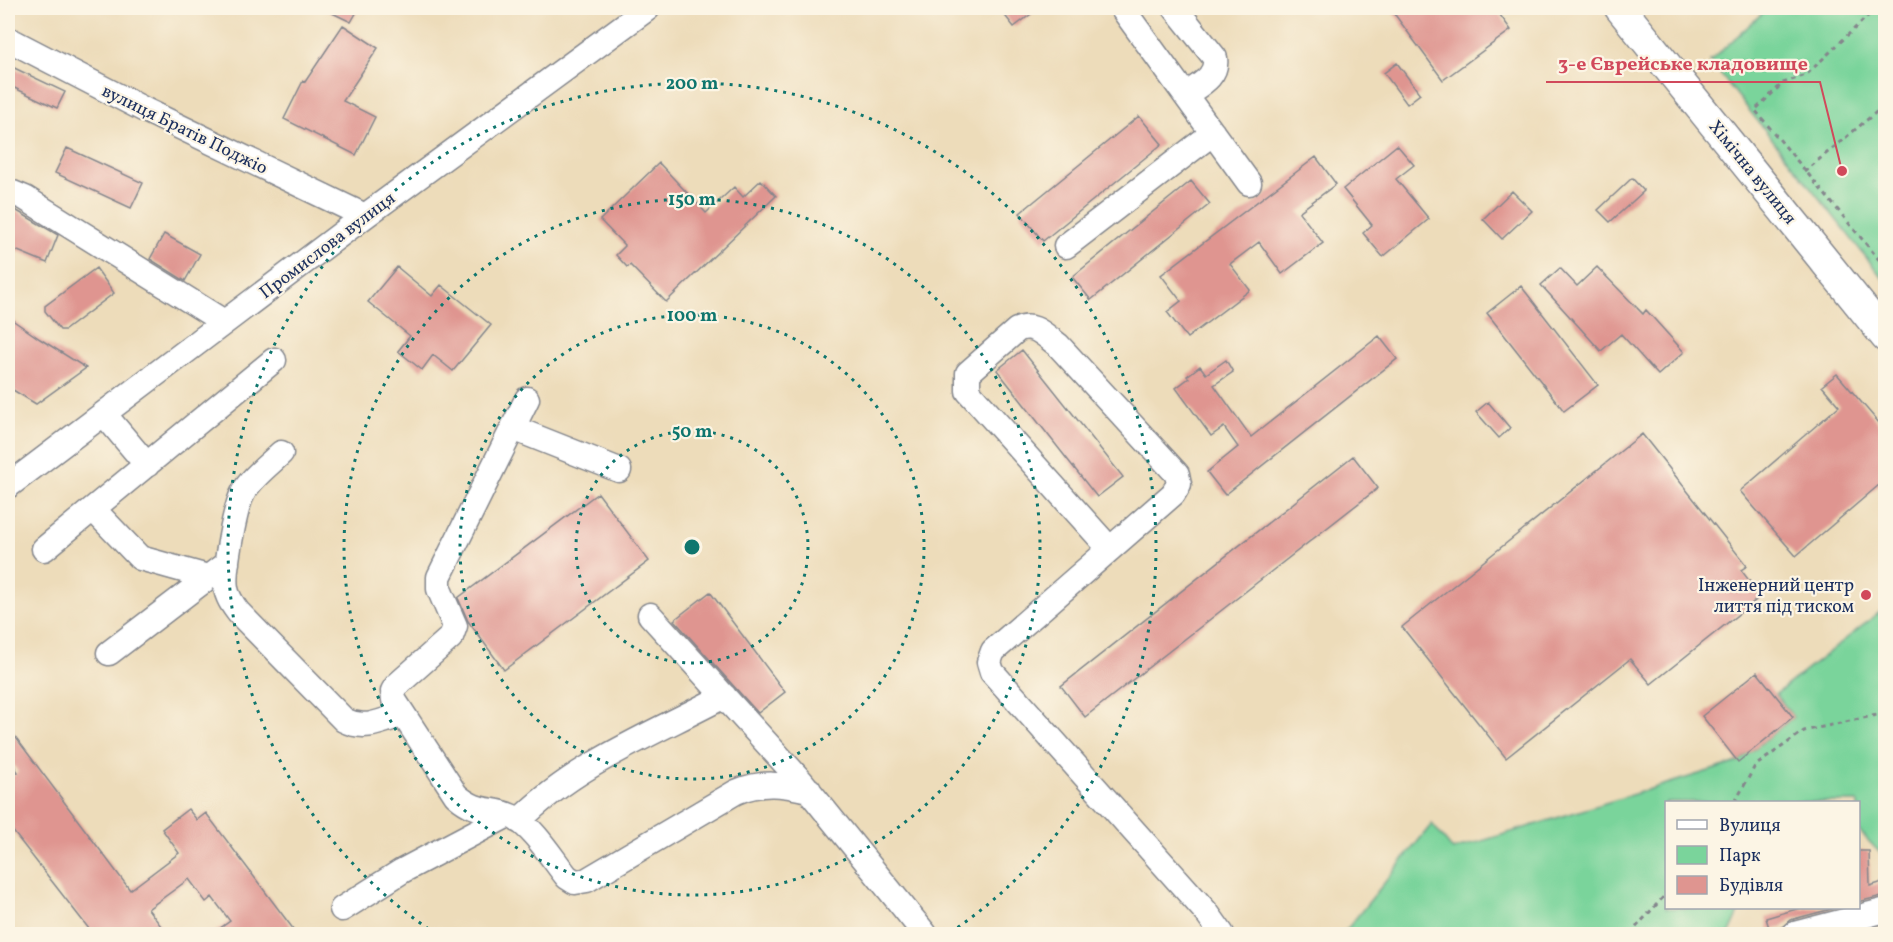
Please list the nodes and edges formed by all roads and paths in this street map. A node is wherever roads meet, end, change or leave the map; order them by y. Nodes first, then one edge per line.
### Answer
1 (648, 8) edge
2 (1122, 8) edge
3 (1175, 8) edge
4 (1620, 8) edge
5 (1876, 8) edge
6 (8, 39) edge
7 (1185, 95) junction
8 (1886, 104) edge
9 (1213, 133) junction
10 (1804, 172) junction
11 (1249, 183) dead end
12 (8, 195) edge
13 (365, 216) junction
14 (1066, 246) dead end
15 (1886, 268) edge
16 (224, 322) junction
17 (1886, 337) edge
18 (274, 360) dead end
19 (527, 399) dead end
20 (104, 414) junction
21 (513, 428) junction
22 (281, 453) dead end
23 (147, 465) junction
24 (619, 470) dead end
25 (8, 486) edge
26 (93, 509) junction
27 (44, 549) dead end
28 (1110, 549) junction
29 (218, 570) junction
30 (650, 615) dead end
31 (109, 653) dead end
32 (724, 696) junction
33 (1886, 713) edge
34 (403, 714) junction
35 (809, 790) junction
36 (1736, 801) edge
37 (514, 818) junction
38 (1665, 895) edge
39 (342, 909) dead end
40 (1886, 910) edge
41 (925, 934) edge
42 (1222, 934) edge
43 (1630, 934) edge
44 (1794, 934) edge

1 - 13 street, Промислова вулиця
2 - 7 street
3 - 7 street
4 - 17 main road, Хімічна вулиця
5 - 10 path
6 - 13 street, вулиця Братів Поджіо
7 - 9 street
8 - 10 path
9 - 11 street
9 - 14 street
10 - 15 path
12 - 16 street
13 - 16 street, Промислова вулиця
16 - 20 street, Промислова вулиця
18 - 23 street
19 - 21 street
20 - 23 street
20 - 25 street, Промислова вулиця
21 - 24 street
21 - 34 street
22 - 29 street
23 - 26 street
26 - 27 street
26 - 29 street
28 - 28 street
28 - 42 street
29 - 31 street
29 - 34 street
30 - 32 street
32 - 35 street
32 - 37 street
33 - 36 path
34 - 37 street
35 - 37 street
35 - 41 street
37 - 39 street
38 - 43 path
40 - 44 street

